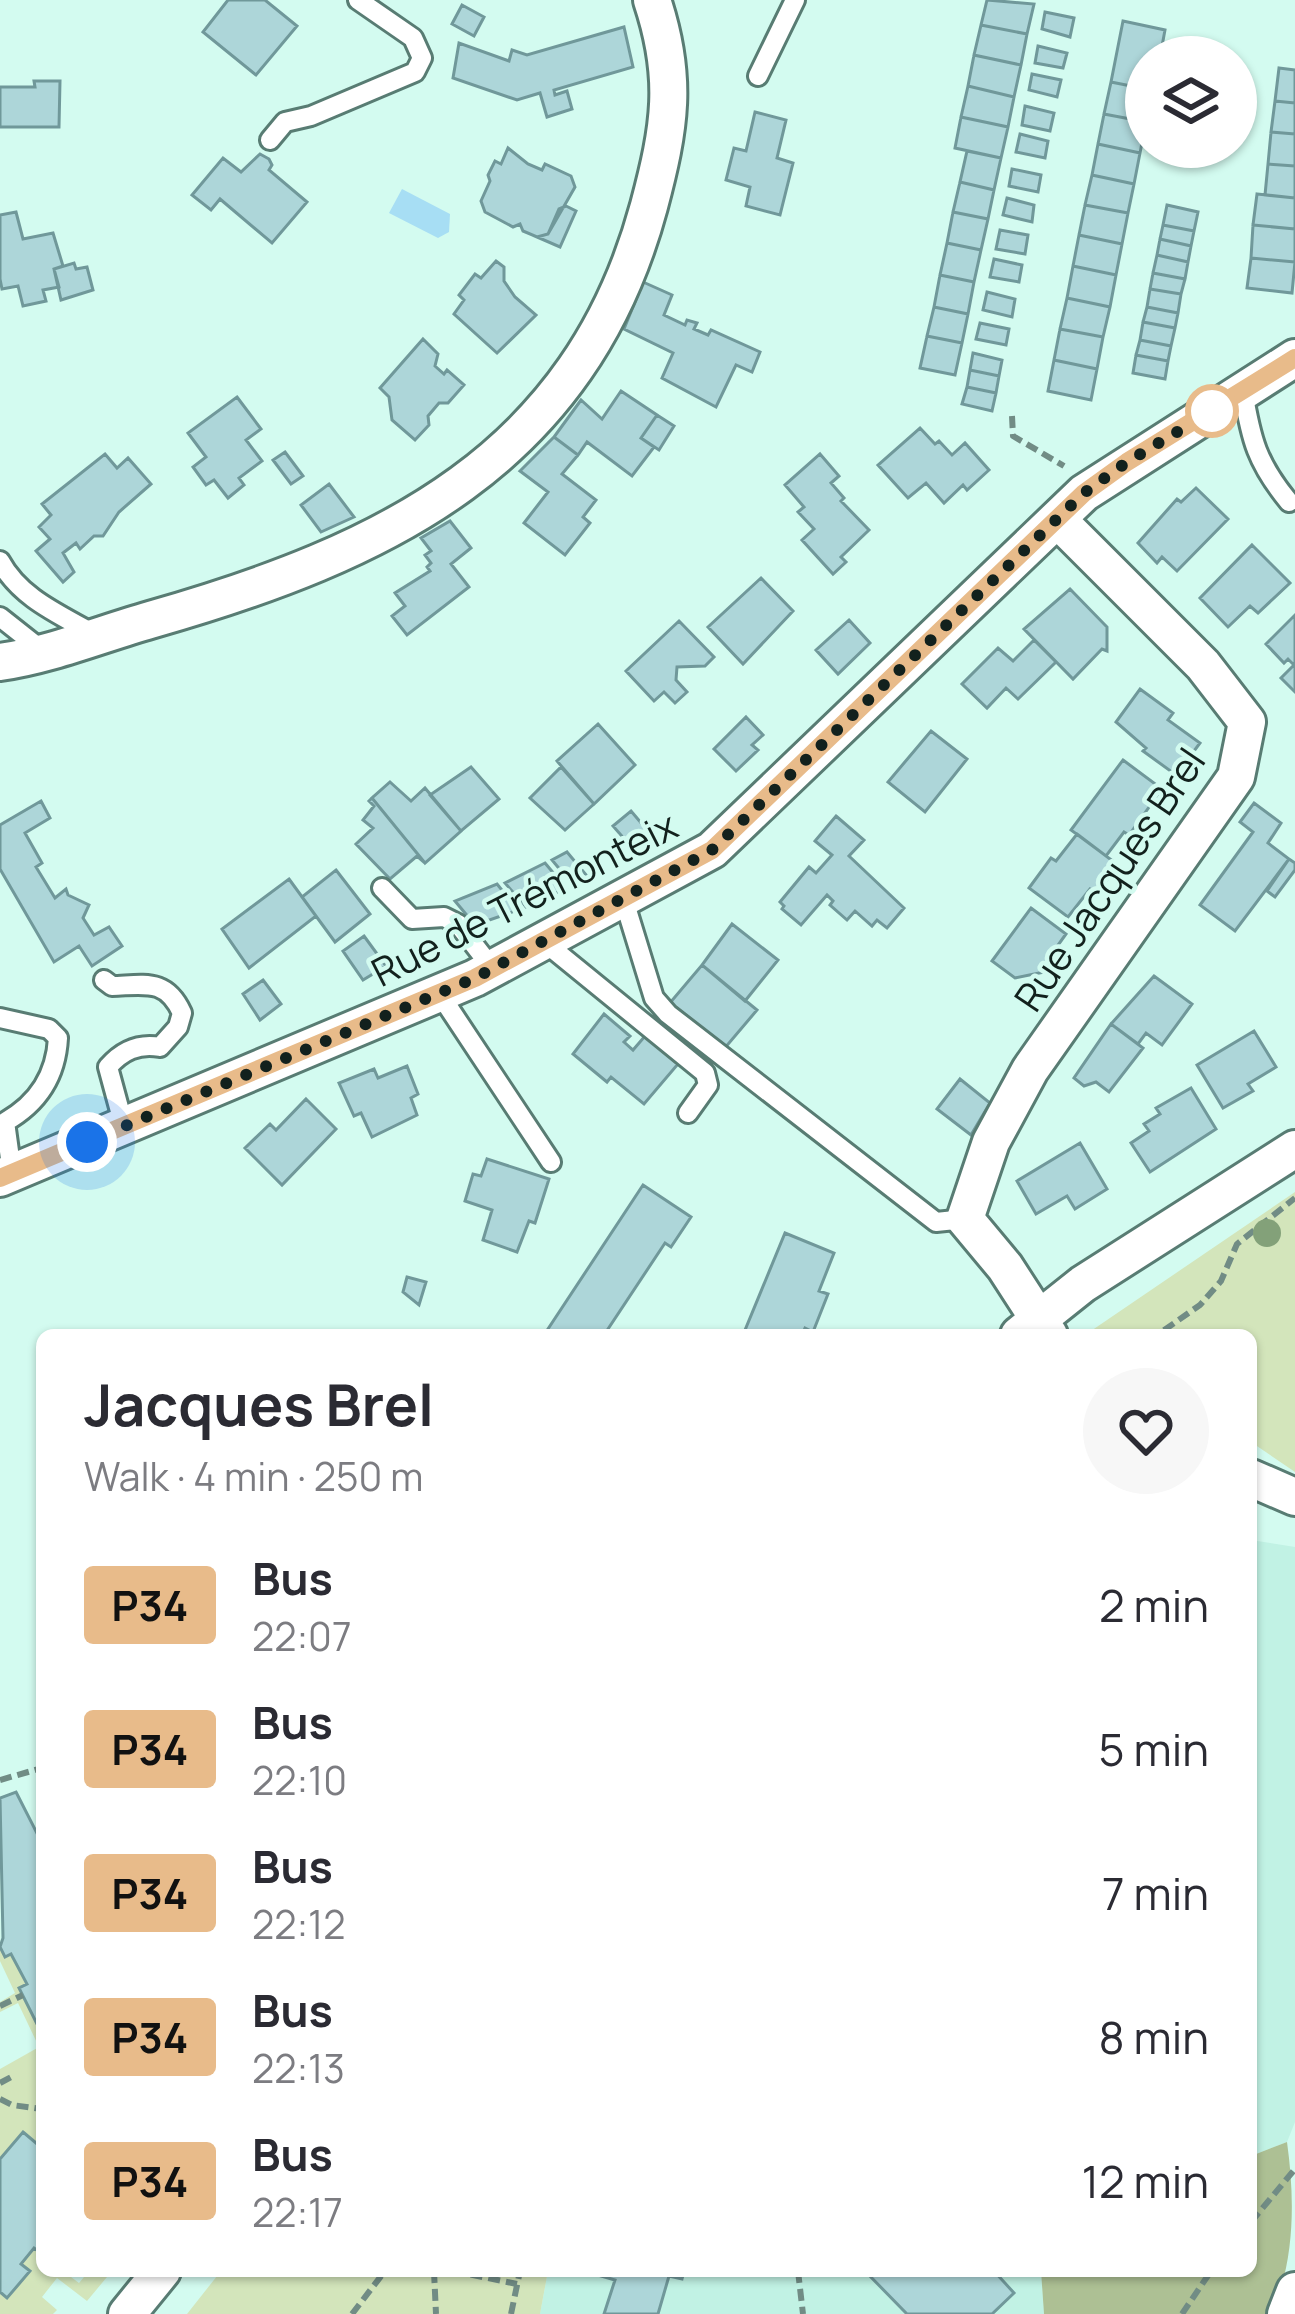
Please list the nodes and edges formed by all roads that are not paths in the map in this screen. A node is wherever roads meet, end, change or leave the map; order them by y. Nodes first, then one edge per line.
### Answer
1 (358, 0) edge
2 (652, 0) edge
3 (795, 0) edge
4 (758, 76) dead end
5 (270, 140) dead end
6 (1295, 358) edge
7 (1244, 391) junction
8 (1289, 502) dead end
9 (1057, 518) junction
10 (0, 561) edge
11 (0, 617) edge
12 (97, 635) junction
13 (44, 651) junction
14 (0, 662) edge
15 (382, 888) dead end
16 (623, 898) junction
17 (543, 940) junction
18 (493, 968) junction
19 (104, 980) dead end
20 (440, 993) junction
21 (0, 1018) edge
22 (688, 1113) dead end
23 (124, 1126) junction
24 (1295, 1149) edge
25 (551, 1162) dead end
26 (6, 1176) edge
27 (965, 1219) junction
28 (1036, 1329) edge
29 (1257, 1481) edge
30 (1295, 1497) edge
31 (157, 2277) edge
32 (1295, 2290) edge
33 (127, 2314) edge
34 (1286, 2314) edge

1 - 5 lane
2 - 12 street
3 - 4 lane
6 - 7 street, Rue de Trémonteix
7 - 8 lane
7 - 9 street, Rue de Trémonteix
9 - 16 street, Rue de Trémonteix
9 - 27 street, Rue Jacques Brel
10 - 12 lane
11 - 13 lane
12 - 13 street
13 - 14 street
15 - 18 lane
16 - 17 street, Rue de Trémonteix
16 - 27 lane
17 - 18 street, Rue de Trémonteix
17 - 22 lane
18 - 20 street, Rue de Trémonteix
19 - 23 lane
20 - 23 street, Rue de Trémonteix
20 - 25 lane
21 - 26 lane
23 - 26 street, Rue de Trémonteix
24 - 28 street
27 - 28 street
29 - 30 street
31 - 33 street
32 - 34 street

